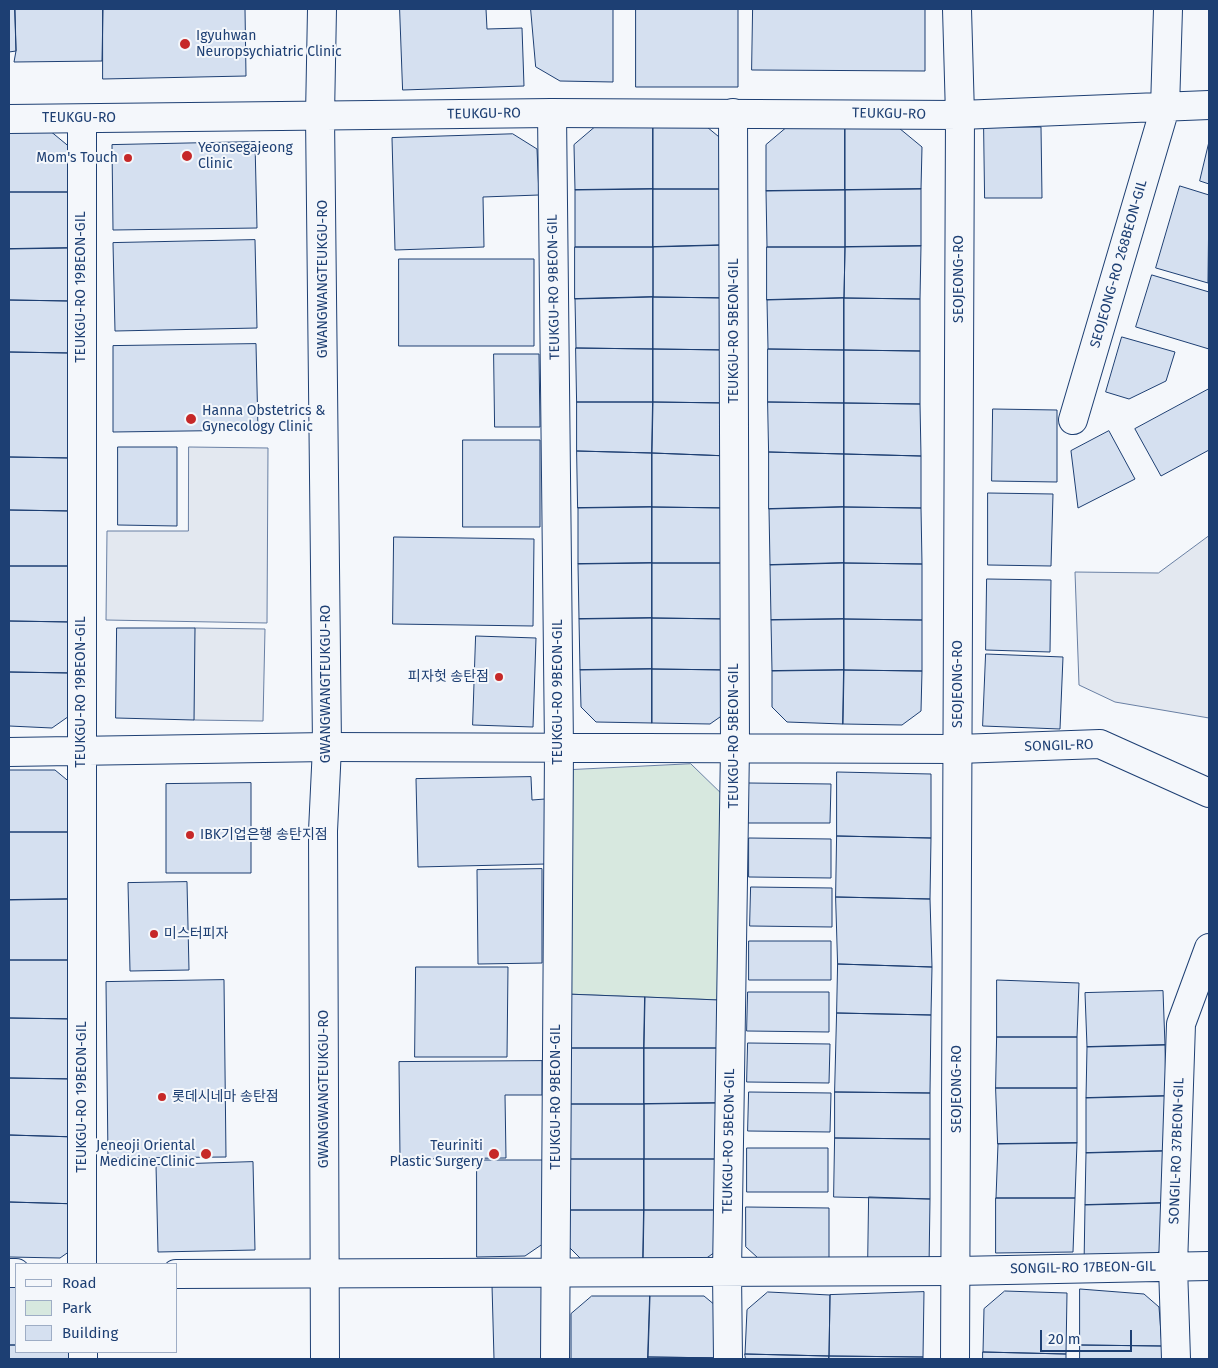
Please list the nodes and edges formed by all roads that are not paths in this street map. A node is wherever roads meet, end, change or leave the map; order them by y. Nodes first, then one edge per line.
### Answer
1 (322, 9) edge
2 (957, 9) edge
3 (1168, 9) edge
4 (1209, 105) edge
5 (1165, 108) junction
6 (552, 113) junction
7 (733, 113) junction
8 (960, 115) junction
9 (320, 116) junction
10 (9, 119) edge
11 (82, 119) junction
12 (1073, 420) dead end
13 (327, 747) junction
14 (735, 747) junction
15 (559, 748) junction
16 (958, 749) junction
17 (81, 751) junction
18 (9, 752) edge
19 (1209, 793) edge
20 (1209, 948) edge
21 (82, 1263) edge
22 (1174, 1266) junction
23 (1209, 1266) edge
24 (555, 1271) junction
25 (956, 1271) junction
26 (727, 1272) junction
27 (178, 1274) edge
28 (325, 1274) junction
29 (325, 1359) edge
30 (555, 1359) edge
31 (728, 1359) edge
32 (956, 1359) edge
33 (1176, 1359) edge

1 - 9 street, GWANGWANGTEUKGU-RO
2 - 8 street, SEOJEONG-RO
3 - 5 street, SEOJEONG-RO 268BEON-GIL
4 - 5 street
5 - 8 street
5 - 12 street, SEOJEONG-RO 268BEON-GIL
6 - 7 street, TEUKGU-RO
6 - 9 street, TEUKGU-RO
6 - 15 street, TEUKGU-RO 9BEON-GIL
7 - 8 street, TEUKGU-RO
7 - 14 street, TEUKGU-RO 5BEON-GIL
8 - 16 street, SEOJEONG-RO
9 - 11 street, TEUKGU-RO
9 - 13 street, GWANGWANGTEUKGU-RO
10 - 11 street, TEUKGU-RO
11 - 17 street, TEUKGU-RO 19BEON-GIL
13 - 15 street, SONGIL-RO
13 - 17 street, SONGIL-RO
13 - 28 street, GWANGWANGTEUKGU-RO
14 - 15 street, SONGIL-RO
14 - 16 street, SONGIL-RO
14 - 26 street, TEUKGU-RO 5BEON-GIL
15 - 24 street, TEUKGU-RO 9BEON-GIL
16 - 19 street, SONGIL-RO
16 - 25 street, SEOJEONG-RO
17 - 18 street, SONGIL-RO
17 - 21 street, TEUKGU-RO 19BEON-GIL
20 - 22 street, SONGIL-RO 37BEON-GIL
22 - 23 street, SONGIL-RO 17BEON-GIL
22 - 25 street, SONGIL-RO 17BEON-GIL
22 - 33 street, SONGIL-RO 37BEON-GIL
24 - 26 street
24 - 28 street
24 - 30 street, TEUKGU-RO 9BEON-GIL
25 - 26 street, SONGIL-RO 17BEON-GIL
25 - 32 street, SEOJEONG-RO
26 - 31 street, TEUKGU-RO 5BEON-GIL
27 - 28 street
28 - 29 street, GWANGWANGTEUKGU-RO

